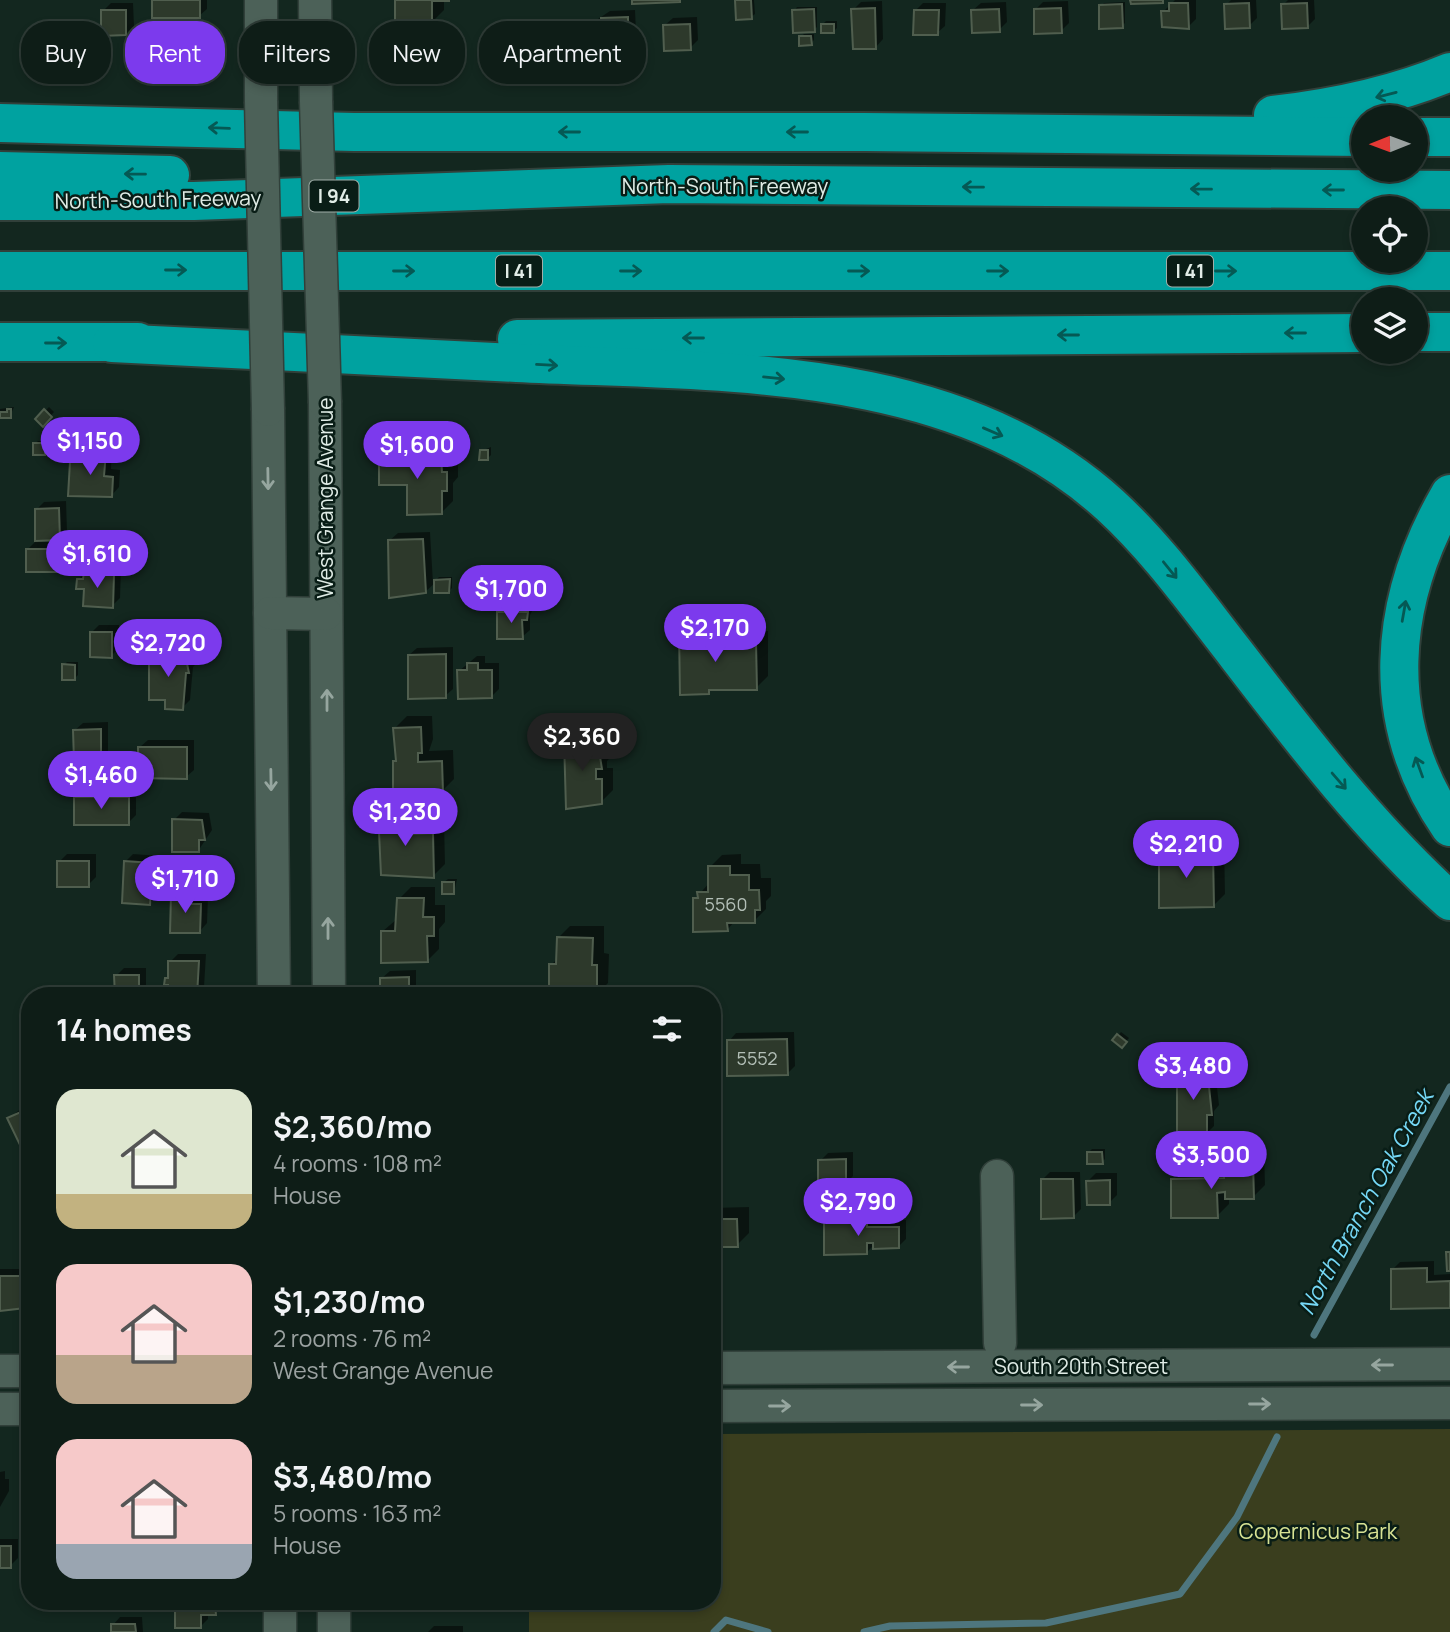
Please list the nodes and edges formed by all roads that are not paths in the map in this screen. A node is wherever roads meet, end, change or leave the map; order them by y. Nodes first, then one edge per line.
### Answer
1 (261, 0) edge
2 (315, 0) edge
3 (1450, 72) edge
4 (0, 123) edge
5 (865, 132) junction
6 (1351, 137) edge
7 (1428, 137) edge
8 (1450, 137) edge
9 (0, 171) edge
10 (669, 184) junction
11 (1450, 190) edge
12 (0, 201) edge
13 (0, 271) edge
14 (1450, 271) edge
15 (1428, 332) edge
16 (1450, 332) edge
17 (1351, 333) edge
18 (0, 342) edge
19 (111, 343) junction
20 (1450, 494) edge
21 (270, 613) junction
22 (326, 614) junction
23 (1450, 827) edge
24 (1450, 901) edge
25 (274, 987) edge
26 (329, 987) edge
27 (997, 1176) dead end
28 (1000, 1343) dead end
29 (1450, 1364) edge
30 (721, 1368) edge
31 (0, 1371) edge
32 (21, 1371) edge
33 (1450, 1403) edge
34 (721, 1406) edge
35 (0, 1409) edge
36 (21, 1409) edge
37 (280, 1610) edge
38 (334, 1610) edge
39 (281, 1632) edge
40 (334, 1632) edge

1 -> 21 street, bridge
2 - 22 street, West Grange Avenue, bridge
3 -> 5 highway
5 -> 4 highway
5 - 6 highway
7 - 8 highway
10 -> 9 highway
11 -> 10 highway, North-South Freeway
10 - 12 highway, North-South Freeway / I 94
13 -> 14 highway, I 41
15 - 16 highway
17 -> 19 highway
18 -> 19 highway
19 -> 24 highway
23 -> 20 highway
21 - 22 street
21 -> 25 street
26 -> 22 street, West Grange Avenue
27 - 28 street
29 -> 30 street, South 20th Street
31 - 32 street
34 -> 33 street, South 20th Street
35 - 36 street
37 - 39 street
38 - 40 street

